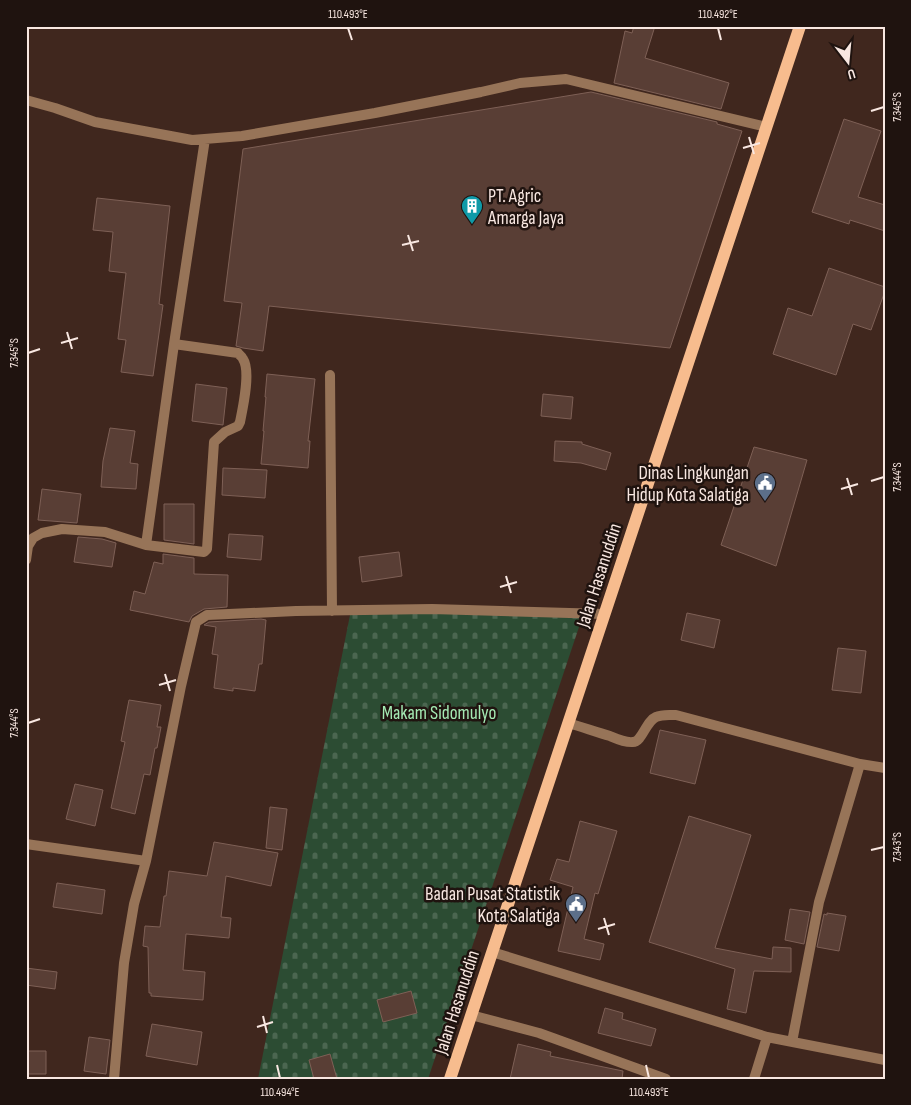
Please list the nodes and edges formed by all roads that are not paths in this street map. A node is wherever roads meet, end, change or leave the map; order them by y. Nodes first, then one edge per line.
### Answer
1 (800, 26) edge
2 (26, 100) edge
3 (767, 127) junction
4 (205, 139) junction
5 (174, 344) junction
6 (330, 375) dead end
7 (146, 545) junction
8 (26, 560) edge
9 (332, 611) junction
10 (605, 614) junction
11 (568, 723) junction
12 (860, 764) junction
13 (885, 768) edge
14 (26, 844) edge
15 (146, 860) junction
16 (492, 952) junction
17 (471, 1014) junction
18 (767, 1037) junction
19 (792, 1042) junction
20 (885, 1060) edge
21 (114, 1079) edge
22 (450, 1079) edge
23 (666, 1079) edge
24 (754, 1079) edge

1 - 3 main road, Jalan Hasanuddin
2 - 4 street
3 - 4 street
3 - 10 main road, Jalan Hasanuddin
4 - 5 street
5 - 7 street
5 - 7 street
6 - 9 street
7 - 8 street
9 - 10 street
9 - 15 street
10 - 11 main road, Jalan Hasanuddin
11 - 12 street
11 - 16 main road, Jalan Hasanuddin
12 - 13 street
12 - 19 street
14 - 15 street
15 - 21 street
16 - 17 main road, Jalan Hasanuddin
16 - 18 street
17 - 22 main road, Jalan Hasanuddin
17 - 23 street
18 - 19 street
18 - 24 street
19 - 20 street

